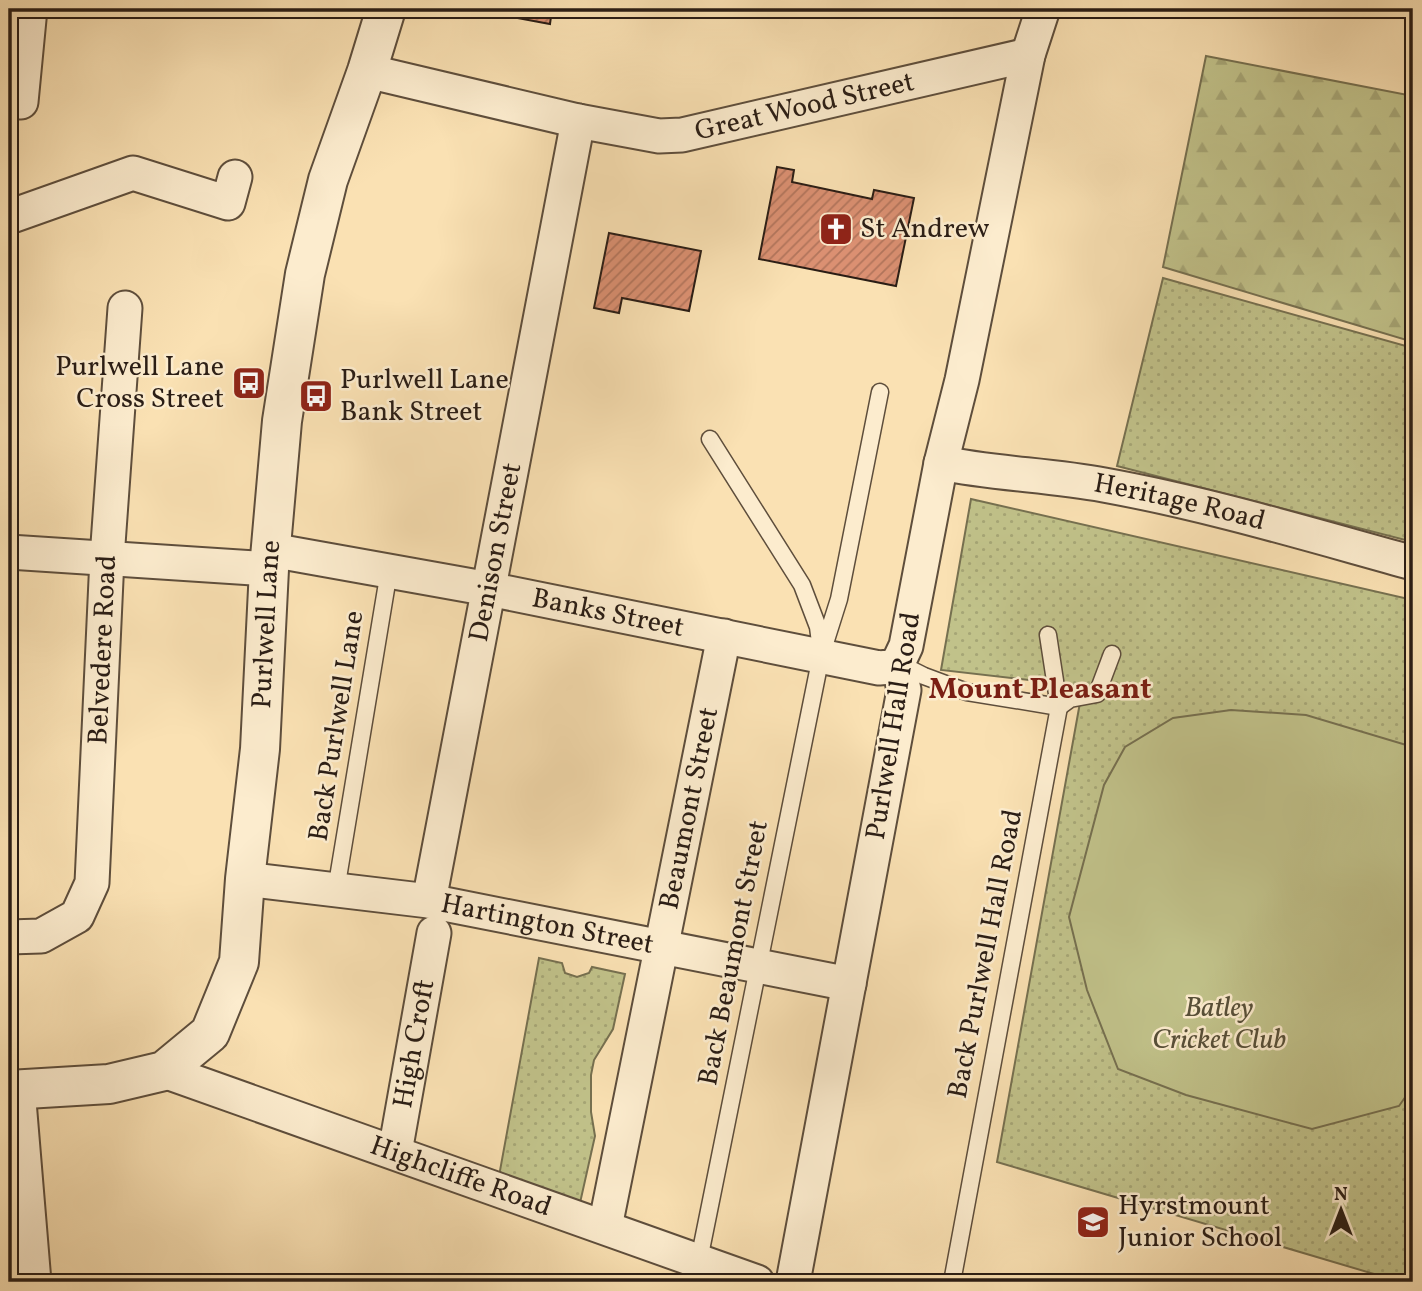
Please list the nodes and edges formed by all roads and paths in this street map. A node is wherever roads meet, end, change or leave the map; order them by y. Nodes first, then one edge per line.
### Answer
1 (30, 9) edge
2 (386, 9) edge
3 (1042, 9) edge
4 (1028, 55) junction
5 (367, 71) junction
6 (22, 102) dead end
7 (579, 121) junction
8 (235, 177) dead end
9 (9, 217) edge
10 (125, 308) dead end
11 (880, 392) dead end
12 (710, 439) dead end
13 (941, 463) junction
14 (9, 552) edge
15 (107, 558) junction
16 (270, 559) junction
17 (1413, 563) edge
18 (389, 571) junction
19 (489, 589) junction
20 (1048, 635) dead end
21 (724, 636) junction
22 (1112, 654) dead end
23 (821, 656) junction
24 (898, 663) junction
25 (1059, 707) junction
26 (245, 880) junction
27 (336, 890) junction
28 (429, 901) junction
29 (434, 933) dead end
30 (9, 937) edge
31 (662, 947) junction
32 (757, 966) junction
33 (849, 984) junction
34 (164, 1071) junction
35 (13, 1089) edge
36 (395, 1152) junction
37 (605, 1227) junction
38 (699, 1260) junction
39 (34, 1282) edge
40 (757, 1282) edge
41 (793, 1282) edge
42 (952, 1282) edge

1 - 6 street
2 - 5 street, Purlwell Lane
3 - 4 street, Purlwell Hall Road
4 - 7 street, Great Wood Street
4 - 13 street, Purlwell Hall Road
5 - 7 street, Great Wood Street
5 - 16 street, Purlwell Lane
7 - 19 street, Denison Street
8 - 9 street
10 - 15 street, Belvedere Road
11 - 23 lane
12 - 23 lane
13 - 17 street, Heritage Road
13 - 24 street, Purlwell Hall Road
14 - 15 street, Banks Street
15 - 16 street, Banks Street
15 - 30 street, Belvedere Road
16 - 18 street, Banks Street
16 - 26 street, Purlwell Lane
18 - 19 street, Banks Street
18 - 27 lane, Back Purlwell Lane
19 - 21 street, Banks Street
19 - 28 street, Denison Street
20 - 25 lane, Back Purlwell Hall Road
21 - 23 street, Banks Street
21 - 31 street, Beaumont Street
22 - 25 lane
23 - 24 street, Banks Street
23 - 32 lane, Back Beaumont Street
24 - 25 lane
24 - 33 street, Purlwell Hall Road
25 - 42 lane, Back Purlwell Hall Road
26 - 27 street, Hartington Street
26 - 34 street, Purlwell Lane
27 - 28 street, Hartington Street
28 - 31 street, Hartington Street
29 - 36 street, High Croft
31 - 32 street, Hartington Street
31 - 37 street, Beaumont Street
32 - 33 street, Hartington Street
32 - 38 lane, Back Beaumont Street
33 - 41 street, Purlwell Hall Road
34 - 35 street, Purlwell Lane
34 - 36 street, Highcliffe Road
35 - 39 street
36 - 37 street, Highcliffe Road
37 - 38 street, Highcliffe Road
38 - 40 street, Highcliffe Road

